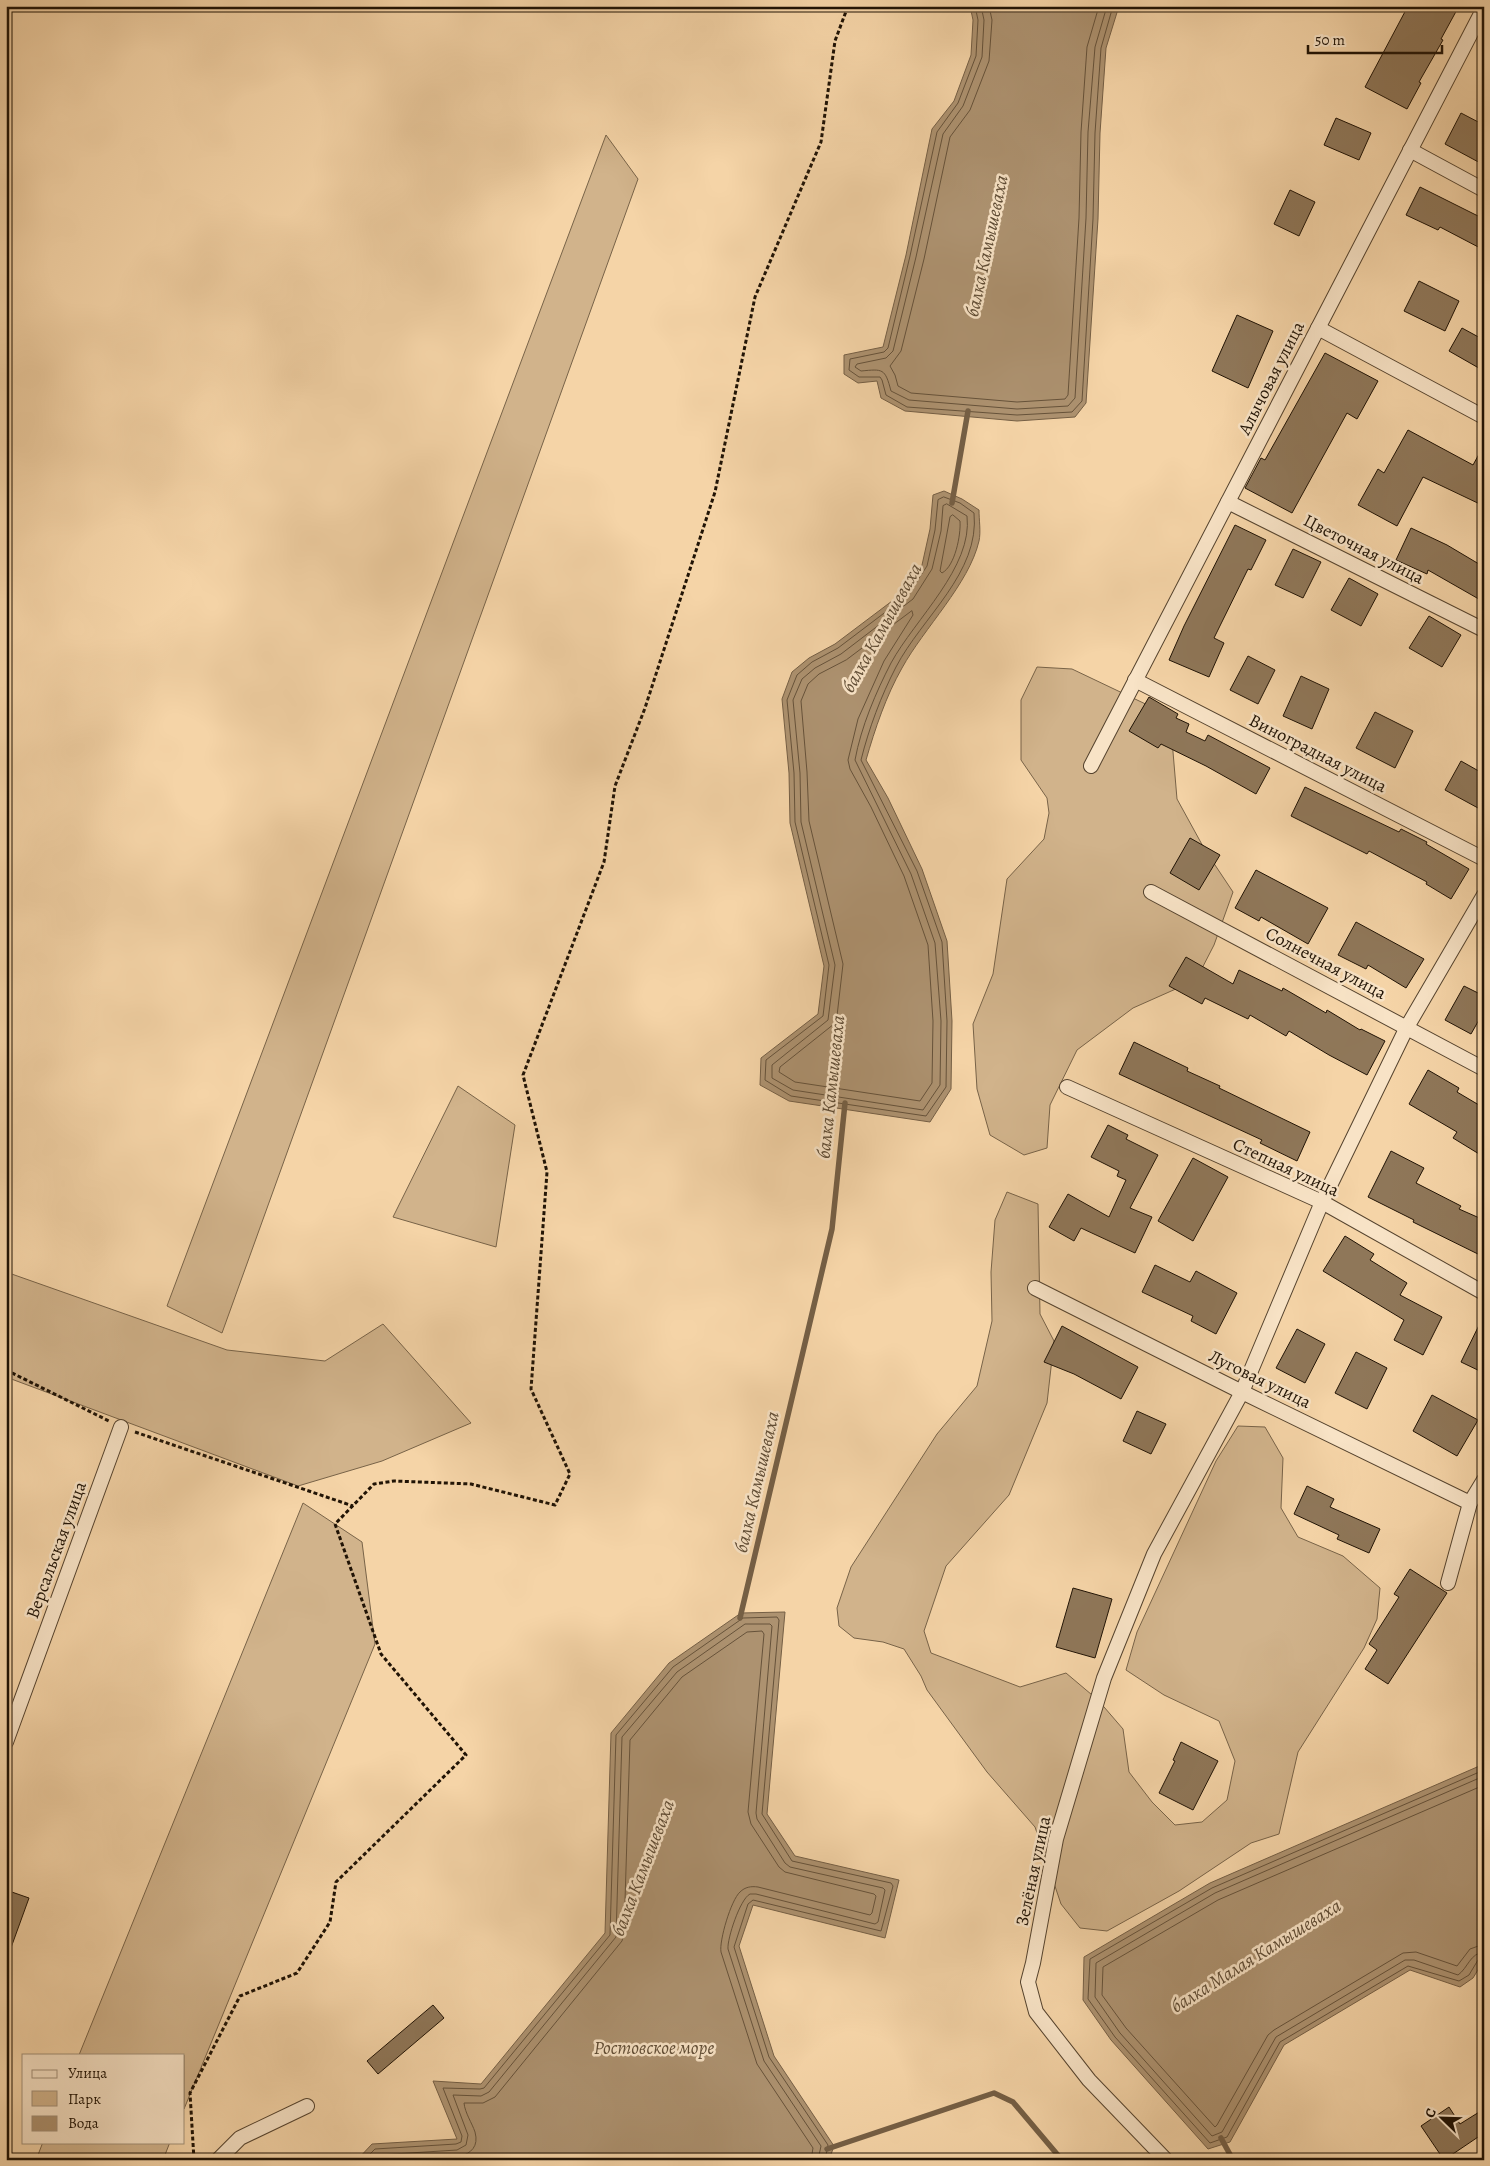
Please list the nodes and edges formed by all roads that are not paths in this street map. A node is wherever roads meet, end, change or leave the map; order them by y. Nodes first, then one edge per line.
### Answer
1 (1484, 8) edge
2 (1410, 150) junction
3 (1484, 190) edge
4 (1318, 328) junction
5 (1484, 417) edge
6 (1228, 502) junction
7 (1484, 630) edge
8 (1135, 680) junction
9 (1091, 766) dead end
10 (1484, 859) edge
11 (1151, 892) dead end
12 (1484, 896) edge
13 (1407, 1027) junction
14 (1484, 1069) edge
15 (1066, 1087) dead end
16 (1322, 1202) junction
17 (1035, 1288) dead end
18 (1484, 1293) edge
19 (1242, 1392) junction
20 (121, 1427) road end
21 (1484, 1480) edge
22 (1470, 1503) junction
23 (1448, 1582) dead end
24 (6, 1742) edge
25 (307, 2106) dead end
26 (218, 2160) edge
27 (1166, 2160) edge

1 - 2 street, Алычовая улица
2 - 3 street
2 - 4 street, Алычовая улица
4 - 5 street
4 - 6 street, Алычовая улица
6 - 7 street, Цветочная улица
6 - 8 street, Алычовая улица
8 - 9 street, Алычовая улица
8 - 10 street, Виноградная улица
11 - 13 street, Солнечная улица
12 - 13 street, Зелёная улица
13 - 14 street, Солнечная улица
13 - 16 street, Зелёная улица
15 - 16 street, Степная улица
16 - 18 street, Степная улица
16 - 19 street, Зелёная улица
17 - 19 street, Луговая улица
19 - 22 street, Луговая улица
19 - 27 street, Зелёная улица
20 - 24 street, Версальская улица
21 - 22 street
22 - 23 street
25 - 26 street

